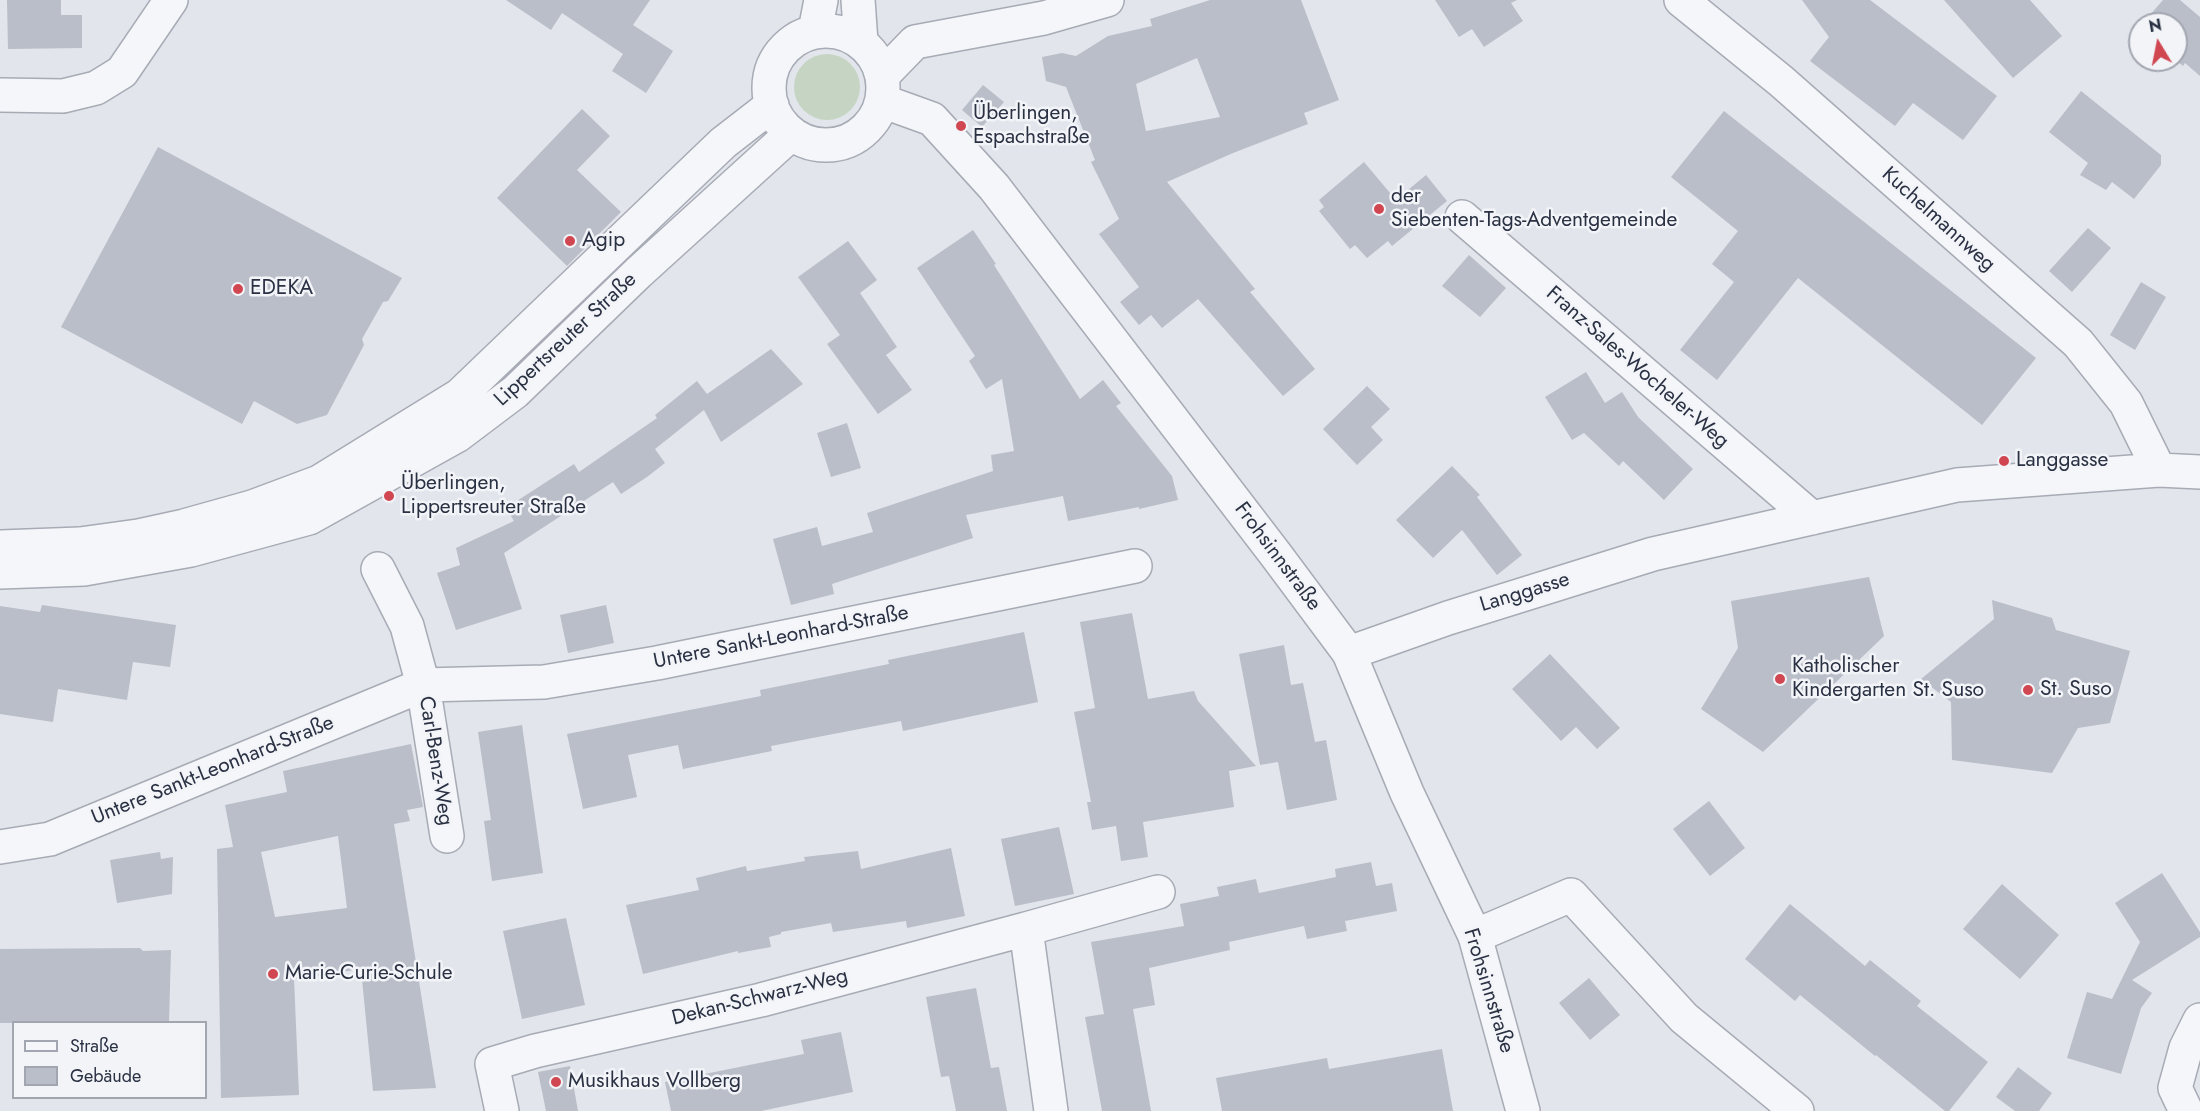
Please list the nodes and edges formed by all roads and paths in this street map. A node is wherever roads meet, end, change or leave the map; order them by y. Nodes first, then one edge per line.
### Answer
1 (171, 0) edge
2 (858, 0) edge
3 (1107, 0) edge
4 (1681, 0) edge
5 (818, 16) edge
6 (861, 42) junction
7 (882, 88) junction
8 (0, 95) edge
9 (771, 105) junction
10 (791, 134) junction
11 (1462, 217) dead end
12 (2159, 470) junction
13 (2200, 472) edge
14 (1812, 518) junction
15 (0, 547) edge
16 (1135, 566) dead end
17 (378, 569) dead end
18 (0, 572) edge
19 (1349, 653) junction
20 (423, 685) junction
21 (447, 836) dead end
22 (0, 847) edge
23 (1158, 892) dead end
24 (1026, 929) junction
25 (1475, 936) junction
26 (2200, 1020) edge
27 (502, 1111) edge
28 (1051, 1111) edge
29 (1523, 1111) edge
30 (1797, 1111) edge
31 (2186, 1111) edge

1 - 8 street
2 - 6 street
3 - 7 street
4 - 12 street, Kuchelmannweg
5 - 6 street
5 - 9 street
6 - 7 street
7 - 10 street
7 - 19 street, Frohsinnstraße
9 - 10 street
9 - 15 street, Lippertsreuter Straße
10 - 18 street, Lippertsreuter Straße
11 - 14 street, Franz-Sales-Wocheler-Weg
12 - 13 street, Langgasse
12 - 14 street, Langgasse
14 - 19 street, Langgasse
16 - 20 street, Untere Sankt-Leonhard-Straße
17 - 20 street
19 - 25 street, Frohsinnstraße
20 - 21 street, Carl-Benz-Weg
20 - 22 street, Untere Sankt-Leonhard-Straße
23 - 24 street, Dekan-Schwarz-Weg
24 - 27 street, Dekan-Schwarz-Weg
24 - 28 street
25 - 29 street, Frohsinnstraße
25 - 30 street
26 - 31 street

